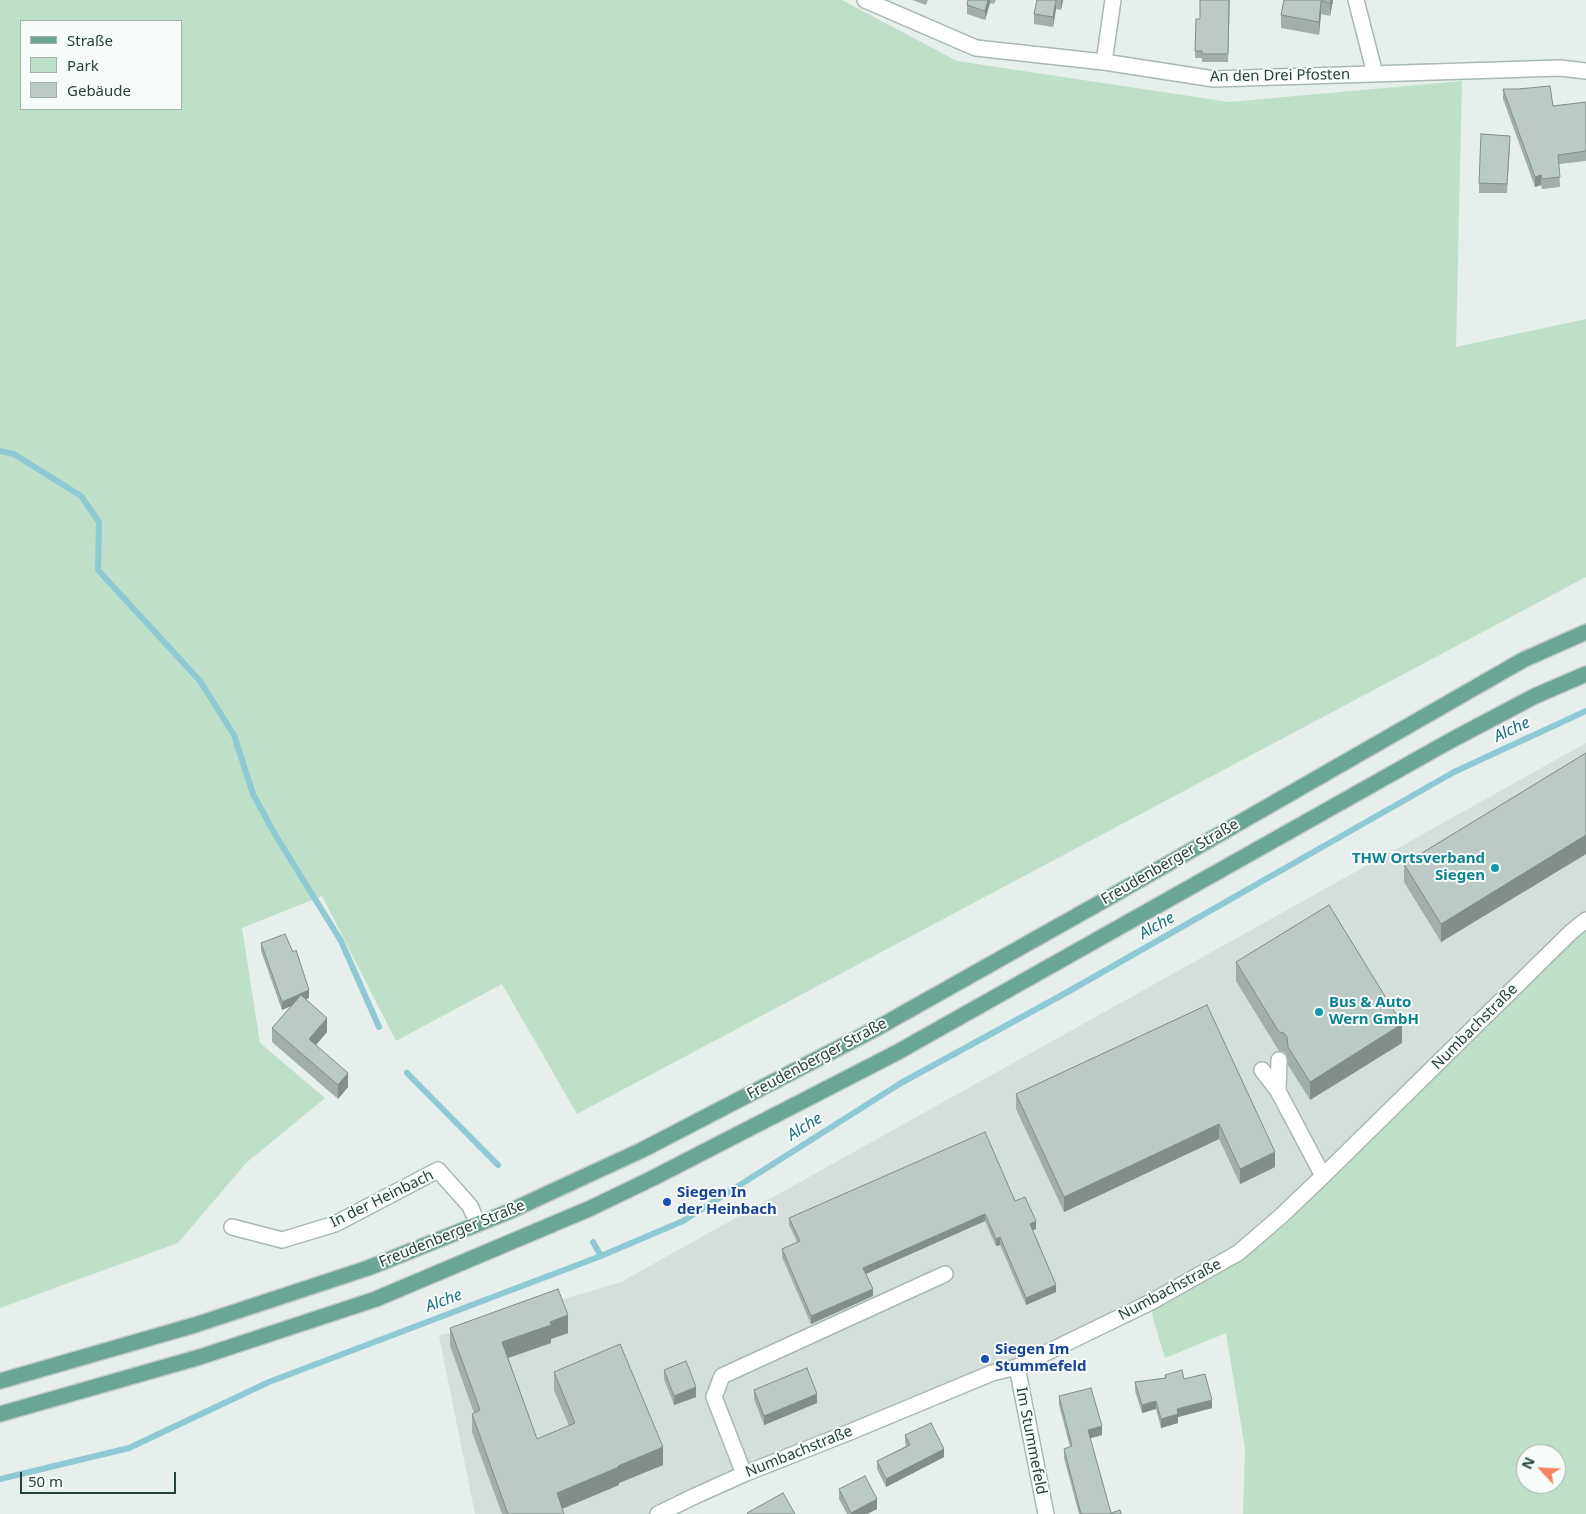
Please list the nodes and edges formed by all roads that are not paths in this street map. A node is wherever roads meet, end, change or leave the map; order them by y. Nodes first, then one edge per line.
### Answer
1 (865, 0) edge
2 (1113, 0) edge
3 (1356, 0) edge
4 (1104, 62) junction
5 (1586, 71) edge
6 (1375, 74) junction
7 (1586, 632) edge
8 (1586, 674) edge
9 (1586, 920) edge
10 (1279, 1060) dead end
11 (1262, 1070) dead end
12 (1278, 1091) junction
13 (1323, 1176) junction
14 (478, 1224) junction
15 (232, 1227) dead end
16 (945, 1274) dead end
17 (1017, 1367) junction
18 (0, 1381) edge
19 (0, 1414) edge
20 (744, 1474) junction
21 (658, 1514) edge
22 (1046, 1514) edge

1 - 4 street, An den Drei Pfosten
2 - 4 street
3 - 6 street
4 - 6 street, An den Drei Pfosten
5 - 6 street, An den Drei Pfosten
7 - 14 main road, Freudenberger Straße
8 - 19 main road, Freudenberger Straße
9 - 13 street, Numbachstraße
10 - 12 street
11 - 12 street
12 - 13 street
13 - 17 street, Numbachstraße
14 - 15 street, In der Heinbach
14 - 18 main road, Freudenberger Straße
16 - 20 street
17 - 20 street, Numbachstraße
17 - 22 street, Im Stummefeld
20 - 21 street, Numbachstraße

